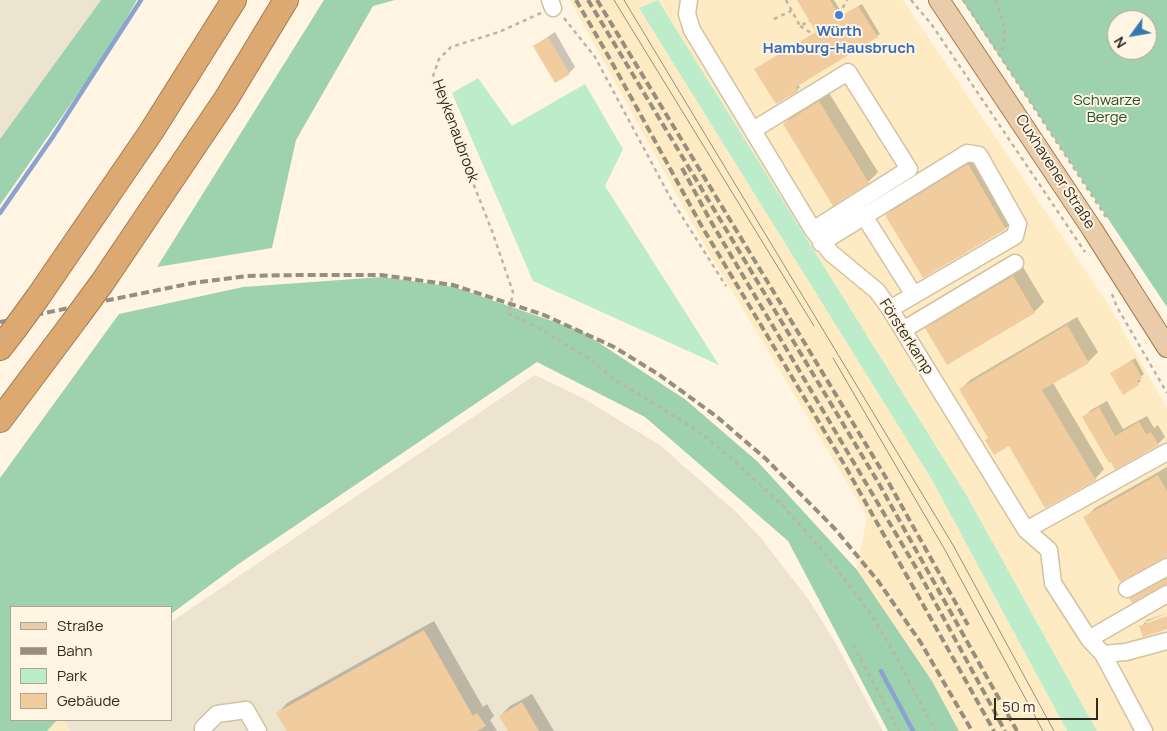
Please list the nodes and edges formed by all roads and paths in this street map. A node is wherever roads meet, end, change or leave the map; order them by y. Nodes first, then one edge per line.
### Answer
1 (234, 0) edge
2 (286, 0) edge
3 (689, 0) edge
4 (786, 0) edge
5 (847, 0) edge
6 (911, 0) edge
7 (939, 0) edge
8 (963, 0) edge
9 (996, 0) edge
10 (552, 4) edge
11 (791, 11) junction
12 (839, 15) dead end
13 (774, 19) dead end
14 (810, 21) dead end
15 (800, 26) junction
16 (813, 34) dead end
17 (991, 59) junction
18 (753, 130) junction
19 (864, 216) junction
20 (1109, 221) dead end
21 (817, 236) junction
22 (1088, 256) dead end
23 (1015, 264) dead end
24 (726, 286) dead end
25 (1110, 288) dead end
26 (914, 295) junction
27 (890, 309) junction
28 (903, 330) junction
29 (7, 339) edge
30 (1167, 347) edge
31 (1167, 393) edge
32 (0, 420) edge
33 (1167, 452) edge
34 (1026, 530) junction
35 (1167, 567) edge
36 (1127, 589) dead end
37 (1167, 594) edge
38 (1089, 638) junction
39 (1167, 641) edge
40 (854, 645) dead end
41 (1103, 654) junction
42 (203, 731) edge
43 (258, 731) edge
44 (899, 731) edge
45 (934, 731) edge
46 (1144, 731) edge

1 - 29 highway, bridge
2 - 32 highway, bridge
3 - 18 street, Försterkamp
4 - 11 path
5 - 12 path
6 - 22 path
7 - 17 main road, Cuxhavener Straße
8 - 17 path
9 - 17 path
10 - 24 path
10 - 45 path, Heykenaubrook
11 - 13 path
11 - 15 path
14 - 15 path
15 - 16 path
17 - 20 path
17 - 30 main road, Cuxhavener Straße
18 - 21 street, Försterkamp
18 - 21 street
19 - 21 street
19 - 26 street
19 - 26 street
21 - 27 street, Försterkamp
23 - 28 street
25 - 31 path
26 - 27 street
27 - 28 street, Försterkamp
28 - 34 street, Försterkamp
33 - 34 street
34 - 38 street, Försterkamp
35 - 36 street
37 - 38 street
38 - 41 street
39 - 41 street
40 - 44 path
41 - 46 street
42 - 43 street

